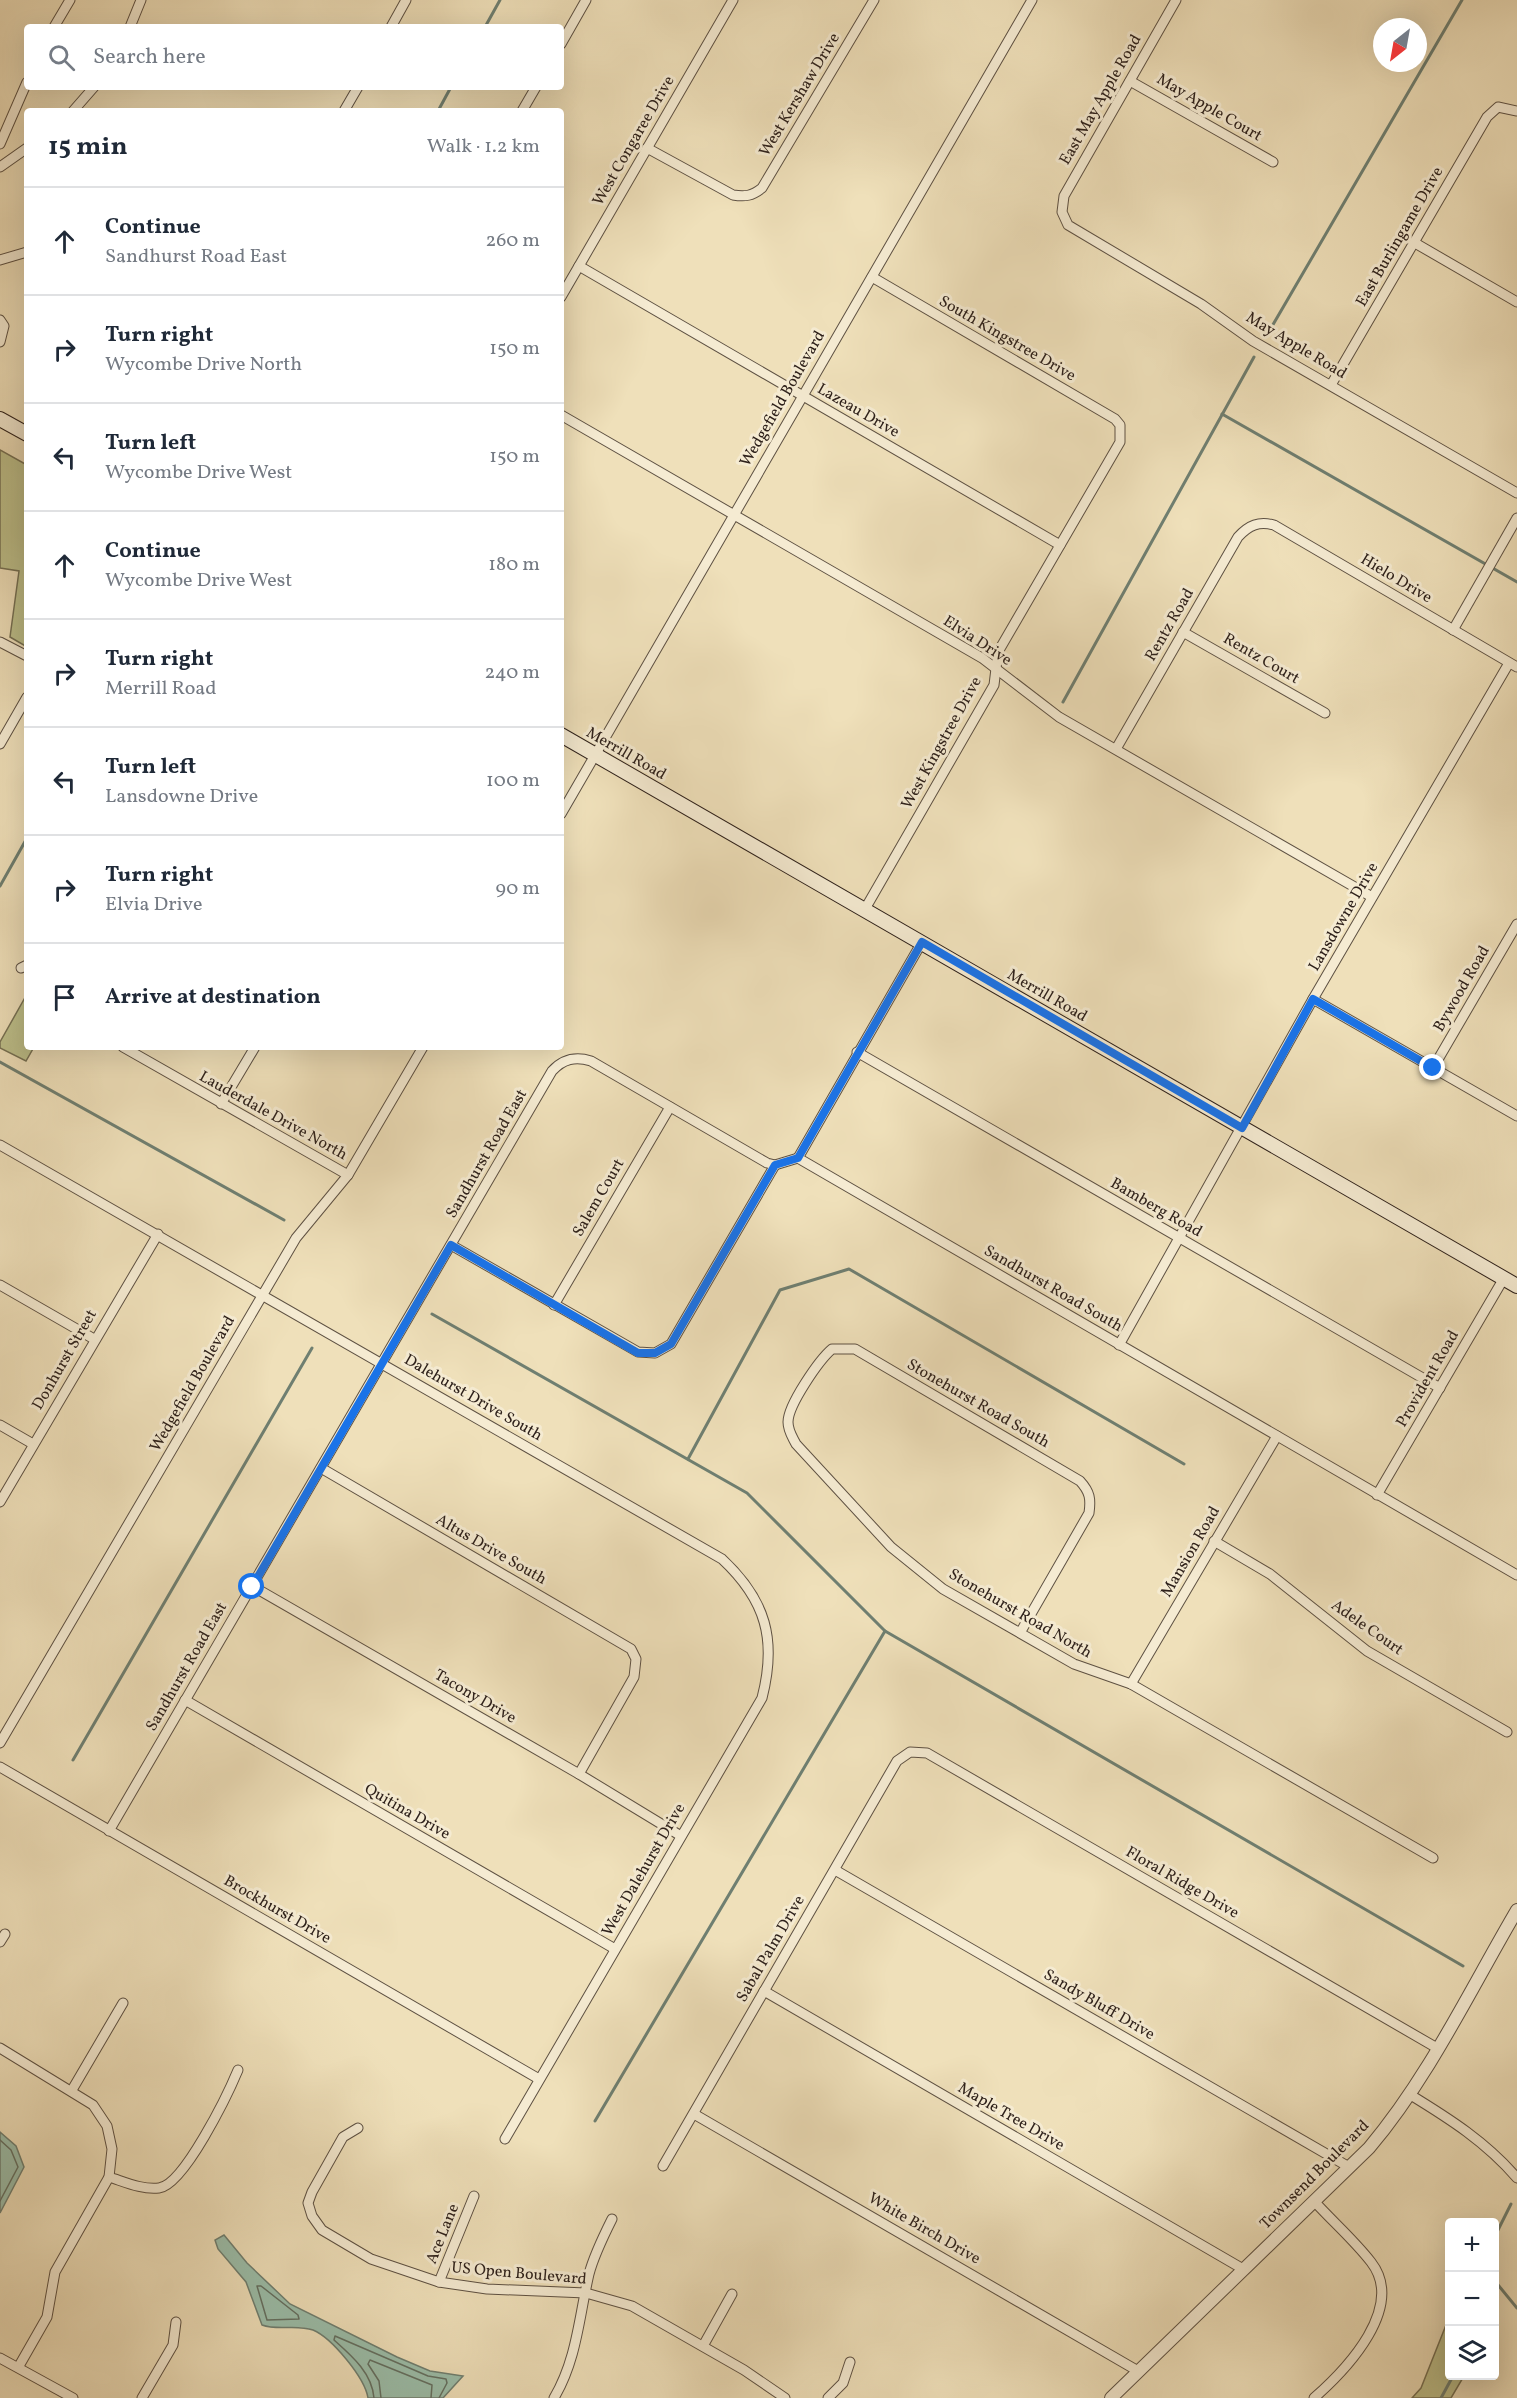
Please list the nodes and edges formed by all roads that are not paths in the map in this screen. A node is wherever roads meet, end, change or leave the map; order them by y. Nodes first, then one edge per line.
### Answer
1 (70, 0) edge
2 (141, 0) edge
3 (406, 0) edge
4 (586, 0) edge
5 (733, 0) edge
6 (874, 0) edge
7 (1032, 0) edge
8 (1176, 0) edge
9 (56, 24) edge
10 (131, 24) edge
11 (393, 24) edge
12 (564, 39) edge
13 (1130, 81) junction
14 (24, 89) edge
15 (91, 90) edge
16 (356, 90) edge
17 (534, 90) edge
18 (76, 108) edge
19 (346, 108) edge
20 (524, 108) edge
21 (1517, 111) edge
22 (0, 144) edge
23 (647, 148) junction
24 (24, 150) edge
25 (1273, 162) dead end
26 (0, 167) edge
27 (1064, 219) joint
28 (1415, 243) junction
29 (24, 253) edge
30 (0, 260) edge
31 (579, 266) junction
32 (872, 277) junction
33 (564, 292) edge
34 (1517, 302) edge
35 (0, 320) edge
36 (0, 342) edge
37 (1331, 385) junction
38 (802, 396) junction
39 (564, 417) edge
40 (0, 419) edge
41 (24, 432) edge
42 (1121, 432) joint
43 (1517, 493) edge
44 (734, 515) junction
45 (1517, 518) edge
46 (1258, 524) joint
47 (1060, 545) junction
48 (1453, 630) junction
49 (1183, 632) junction
50 (0, 642) edge
51 (24, 654) edge
52 (1513, 665) edge
53 (997, 670) junction
54 (24, 702) edge
55 (1325, 713) dead end
56 (564, 737) edge
57 (0, 744) edge
58 (1116, 749) junction
59 (596, 755) junction
60 (564, 809) edge
61 (1372, 897) junction
62 (865, 909) junction
63 (1517, 924) edge
64 (922, 942) junction
65 (1313, 999) junction
66 (128, 1050) edge
67 (253, 1050) edge
68 (421, 1050) edge
69 (857, 1052) junction
70 (1433, 1068) junction
71 (221, 1104) junction
72 (670, 1107) junction
73 (1517, 1116) edge
74 (1242, 1128) junction
75 (0, 1145) edge
76 (798, 1158) junction
77 (775, 1165) junction
78 (348, 1175) junction
79 (158, 1233) junction
80 (1180, 1239) junction
81 (451, 1245) junction
82 (1504, 1278) junction
83 (0, 1285) edge
84 (1517, 1286) edge
85 (264, 1294) junction
86 (554, 1305) junction
87 (94, 1339) junction
88 (1119, 1345) junction
89 (382, 1363) junction
90 (1440, 1388) junction
91 (0, 1425) edge
92 (789, 1431) joint
93 (1276, 1436) junction
94 (33, 1444) junction
95 (321, 1468) junction
96 (1377, 1495) junction
97 (0, 1502) edge
98 (1214, 1541) junction
99 (1517, 1575) edge
100 (252, 1587) junction
101 (759, 1606) joint
102 (1020, 1633) junction
103 (1131, 1684) junction
104 (185, 1700) junction
105 (1506, 1732) dead end
106 (0, 1743) edge
107 (910, 1752) joint
108 (0, 1767) edge
109 (579, 1774) junction
110 (110, 1831) junction
111 (681, 1836) junction
112 (1433, 1858) dead end
113 (835, 1870) junction
114 (1517, 1910) edge
115 (615, 1949) junction
116 (764, 1991) junction
117 (123, 2003) dead end
118 (0, 2048) edge
119 (1437, 2048) junction
120 (238, 2070) dead end
121 (540, 2079) junction
122 (72, 2090) junction
123 (1409, 2094) junction
124 (694, 2114) junction
125 (358, 2128) dead end
126 (505, 2139) dead end
127 (663, 2166) dead end
128 (1349, 2167) junction
129 (109, 2176) junction
130 (1517, 2178) edge
131 (474, 2196) dead end
132 (1314, 2201) junction
133 (612, 2219) dead end
134 (1243, 2269) junction
135 (440, 2282) junction
136 (586, 2293) junction
137 (732, 2294) dead end
138 (176, 2322) dead end
139 (703, 2346) junction
140 (0, 2358) edge
141 (850, 2362) dead end
142 (19, 2366) junction
143 (1138, 2371) junction
144 (73, 2398) edge
145 (142, 2398) edge
146 (554, 2398) edge
147 (785, 2398) edge
148 (828, 2398) edge
149 (1111, 2398) edge
150 (1314, 2398) edge

1 - 9 street
2 - 10 street
3 - 11 street
4 - 12 street
5 - 23 street, West Congaree Drive
6 - 23 street, West Kershaw Drive
7 - 32 street, Wedgefield Boulevard
8 - 13 street, East May Apple Road
13 - 25 street, May Apple Court
13 - 27 street, East May Apple Road
14 - 22 street
15 - 18 street
16 - 19 street
17 - 20 street
21 - 28 street, East Burlingame Drive
23 - 31 street, West Congaree Drive
24 - 26 street
27 - 37 street, May Apple Road
28 - 34 street
28 - 37 street, East Burlingame Drive
29 - 30 street
31 - 33 street, West Congaree Drive
31 - 38 street, Lazeau Drive
32 - 38 street, Wedgefield Boulevard
32 - 42 street, South Kingstree Drive
35 - 36 street
37 - 43 street, May Apple Road
38 - 44 street, Wedgefield Boulevard
38 - 47 street, Lazeau Drive
39 - 44 street, Elvia Drive
40 - 41 main road
42 - 47 street, West Kingstree Drive
44 - 53 street, Elvia Drive
44 - 59 street, Wedgefield Boulevard
45 - 48 street
46 - 48 street, Hielo Drive
46 - 49 street, Rentz Road
47 - 53 street, West Kingstree Drive
48 - 52 street, Hielo Drive
49 - 55 street, Rentz Court
49 - 58 street, Rentz Road
50 - 51 street
52 - 61 street, Lansdowne Drive
53 - 58 street, Elvia Drive
53 - 62 street, West Kingstree Drive
54 - 57 street
56 - 59 main road, Merrill Road
58 - 61 street, Elvia Drive
59 - 60 street, Wedgefield Boulevard
59 - 62 main road, Merrill Road
61 - 65 street, Lansdowne Drive
62 - 64 main road, Merrill Road
63 - 70 street, Bywood Road
64 - 69 street
64 - 74 main road, Merrill Road
65 - 70 street
65 - 74 street, Lansdowne Drive
66 - 71 street, Lauderdale Drive North
67 - 71 street
68 - 78 street, Wedgefield Boulevard
69 - 76 street
69 - 80 street, Bamberg Road
70 - 73 street
71 - 78 street, Lauderdale Drive North
72 - 77 street
72 - 81 street, Sandhurst Road East
72 - 86 street, Salem Court
74 - 80 street, Lansdowne Drive
74 - 82 main road, Merrill Road
75 - 79 street, Dalehurst Drive South
76 - 77 street
76 - 88 street, Sandhurst Road South
77 - 86 street
78 - 85 street, Wedgefield Boulevard
79 - 85 street, Dalehurst Drive South
79 - 87 street, Donhurst Street
80 - 88 street, Lansdowne Drive
80 - 90 street, Bamberg Road
81 - 86 street
81 - 89 street, Sandhurst Road East
82 - 84 main road, Merrill Road
82 - 90 street, Provident Road
83 - 87 street
85 - 89 street, Dalehurst Drive South
85 - 106 street, Wedgefield Boulevard
87 - 94 street, Donhurst Street
88 - 93 street, Sandhurst Road South
89 - 95 street, Sandhurst Road East
89 - 101 street, Dalehurst Drive South
90 - 96 street, Provident Road
91 - 94 street
92 - 102 street, Stonehurst Road North
92 - 102 street, Stonehurst Road South
93 - 96 street, Sandhurst Road South
93 - 98 street, Mansion Road
94 - 97 street, Donhurst Street
95 - 100 street, Sandhurst Road East
95 - 109 street, Altus Drive South
96 - 99 street, Sandhurst Road South
98 - 103 street, Mansion Road
98 - 105 street, Adele Court
100 - 104 street, Sandhurst Road East
100 - 109 street, Tacony Drive
101 - 111 street, West Dalehurst Drive
102 - 103 street, Stonehurst Road North
103 - 112 street, Stonehurst Road North
104 - 110 street, Sandhurst Road East
104 - 115 street, Quitina Drive
107 - 113 street, Sabal Palm Drive
107 - 119 street, Floral Ridge Drive
108 - 110 street, Brockhurst Drive
109 - 111 street, Tacony Drive
110 - 121 street, Brockhurst Drive
111 - 115 street, West Dalehurst Drive
113 - 116 street, Sabal Palm Drive
113 - 128 street, Sandy Bluff Drive
114 - 119 street, Townsend Boulevard
115 - 121 street, West Dalehurst Drive
116 - 124 street, Sabal Palm Drive
116 - 134 street, Maple Tree Drive
117 - 122 street
118 - 122 street
119 - 123 street, Townsend Boulevard
120 - 129 street
121 - 126 street, West Dalehurst Drive
122 - 129 street
123 - 128 street, Townsend Boulevard
123 - 130 street
124 - 127 street, Sabal Palm Drive
124 - 143 street, White Birch Drive
125 - 135 street, US Open Boulevard
128 - 132 street, Townsend Boulevard
129 - 142 street
131 - 135 street, Ace Lane
132 - 134 street, Townsend Boulevard
132 - 150 street
133 - 136 street
134 - 143 street, Townsend Boulevard
135 - 136 street, US Open Boulevard
136 - 139 street, US Open Boulevard
136 - 146 street
137 - 139 street
138 - 145 street
139 - 147 street, US Open Boulevard
140 - 142 street
141 - 148 street
142 - 144 street
143 - 149 street, Townsend Boulevard

